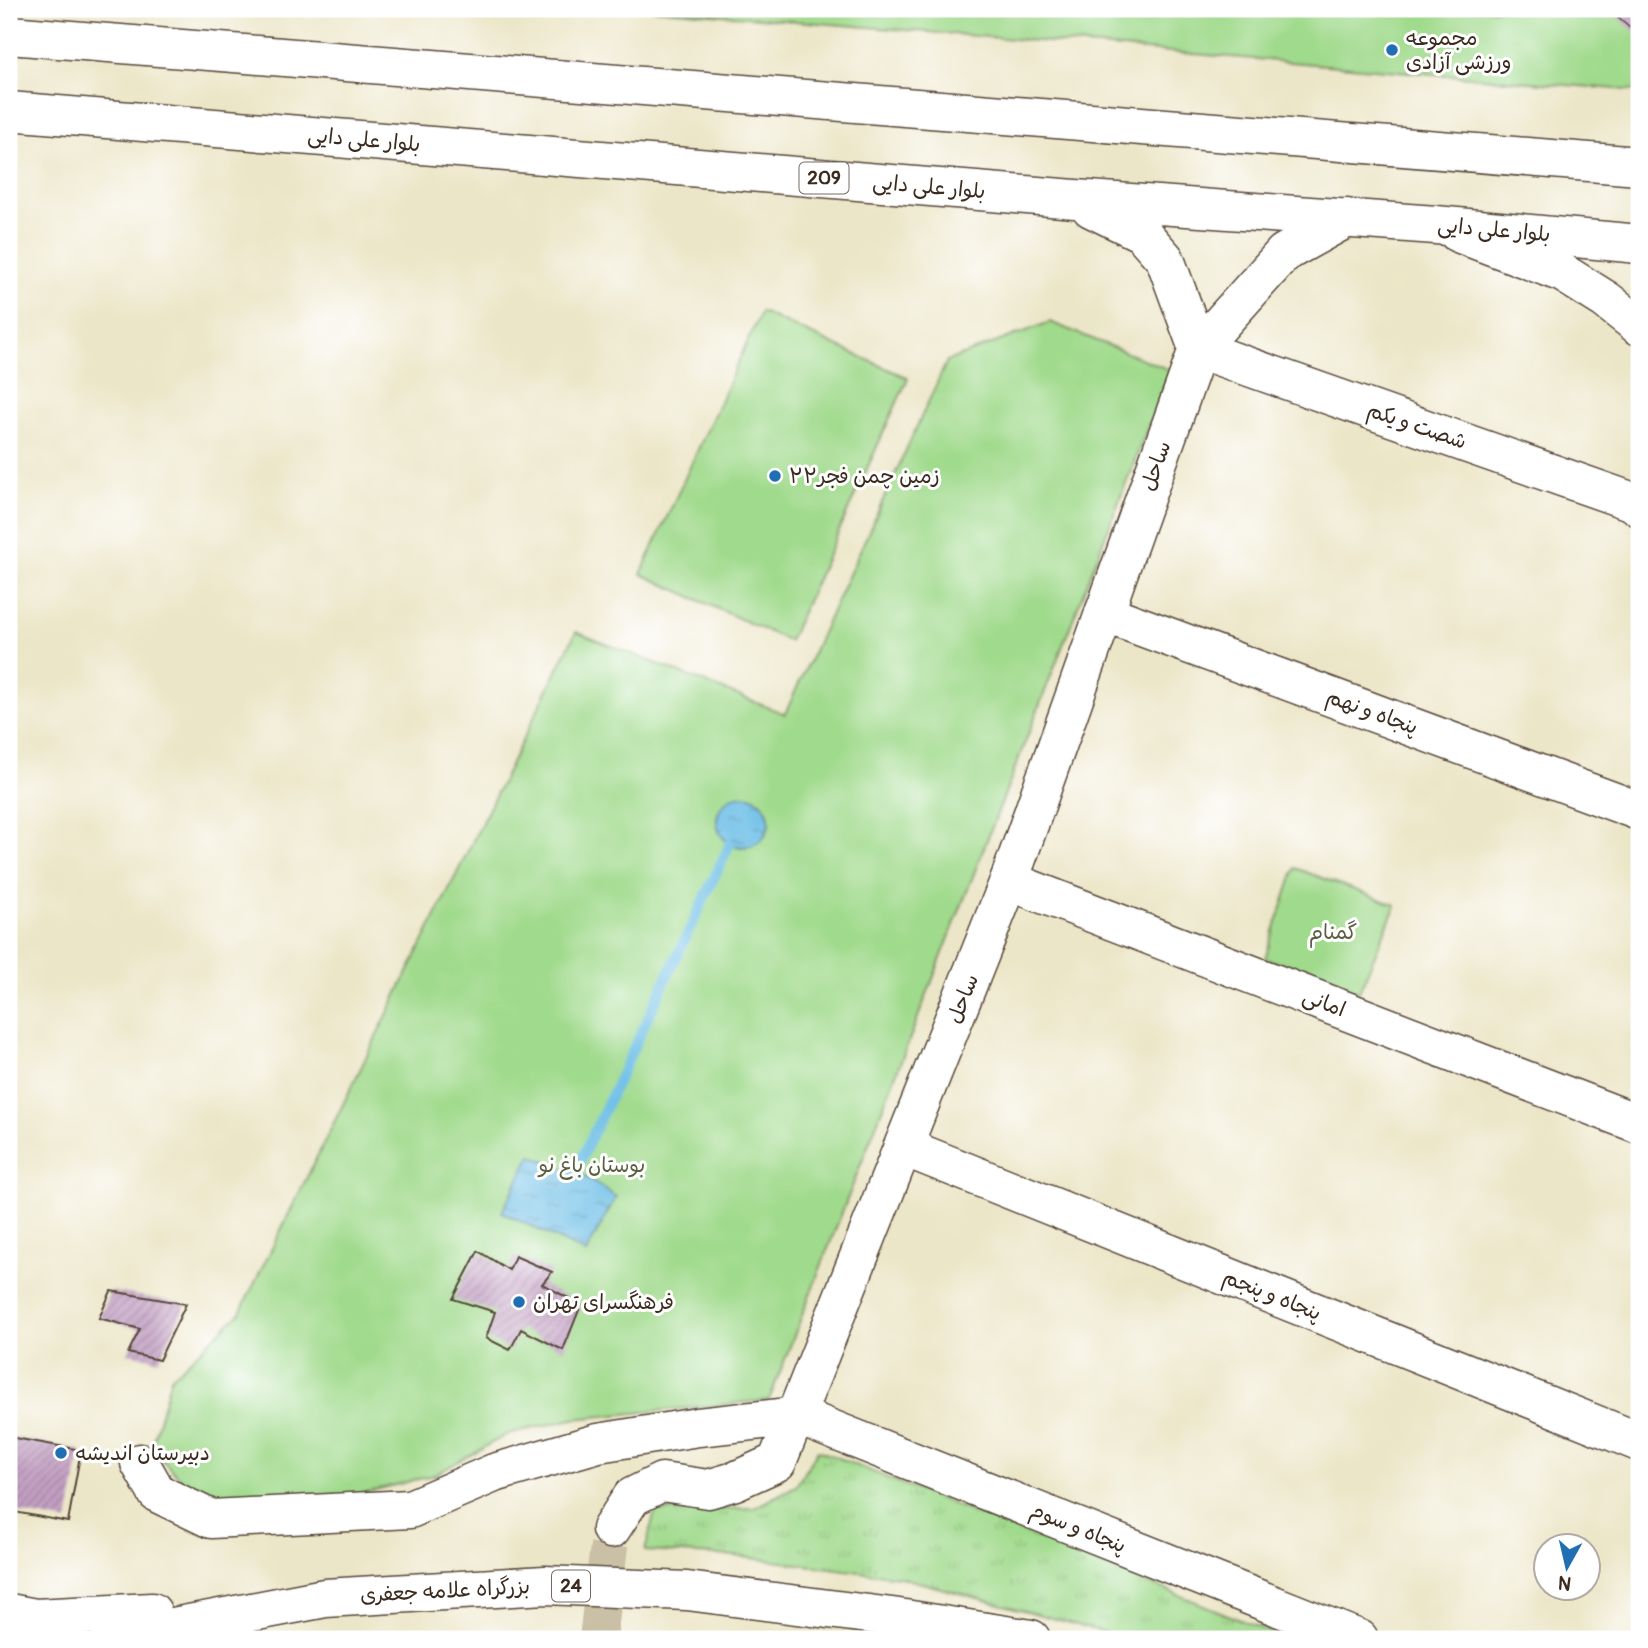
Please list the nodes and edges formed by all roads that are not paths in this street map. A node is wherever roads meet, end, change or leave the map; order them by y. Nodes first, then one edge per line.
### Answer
1 (9, 35) edge
2 (9, 111) edge
3 (1639, 166) edge
4 (1075, 199) junction
5 (1347, 218) junction
6 (1436, 225) junction
7 (1639, 244) edge
8 (1639, 326) edge
9 (1198, 349) junction
10 (1638, 505) edge
11 (1104, 613) junction
12 (1639, 811) edge
13 (1009, 881) junction
14 (1639, 1124) edge
15 (904, 1147) junction
16 (798, 1416) junction
17 (1639, 1442) edge
18 (140, 1463) dead end
19 (611, 1529) tunnel mouth
20 (325, 1598) junction
21 (9, 1614) edge
22 (111, 1639) edge
23 (1031, 1639) edge
24 (1359, 1639) edge

1 - 3 main road
2 - 4 main road, بلوار علی دایی / 209
4 - 5 main road, بلوار علی دایی / 209
4 - 9 main road
5 - 6 main road, بلوار علی دایی / 209
5 - 9 main road
6 - 7 main road, بلوار علی دایی / 209
6 - 8 main road
9 - 10 main road, شصت و یکم
9 - 11 main road, ساحل
11 - 12 main road, پنجاه و نهم
11 - 13 main road, ساحل
13 - 14 main road, امانی
13 - 15 main road, ساحل
15 - 16 main road, ساحل
15 - 17 main road, پنجاه و پنجم
16 - 18 main road
16 - 19 main road, ساحل
16 - 24 main road, پنجاه و سوم
20 - 21 main road
20 - 22 main road, بزرگراه علامه جعفری / 24
20 - 23 main road, بزرگراه علامه جعفری / 24

